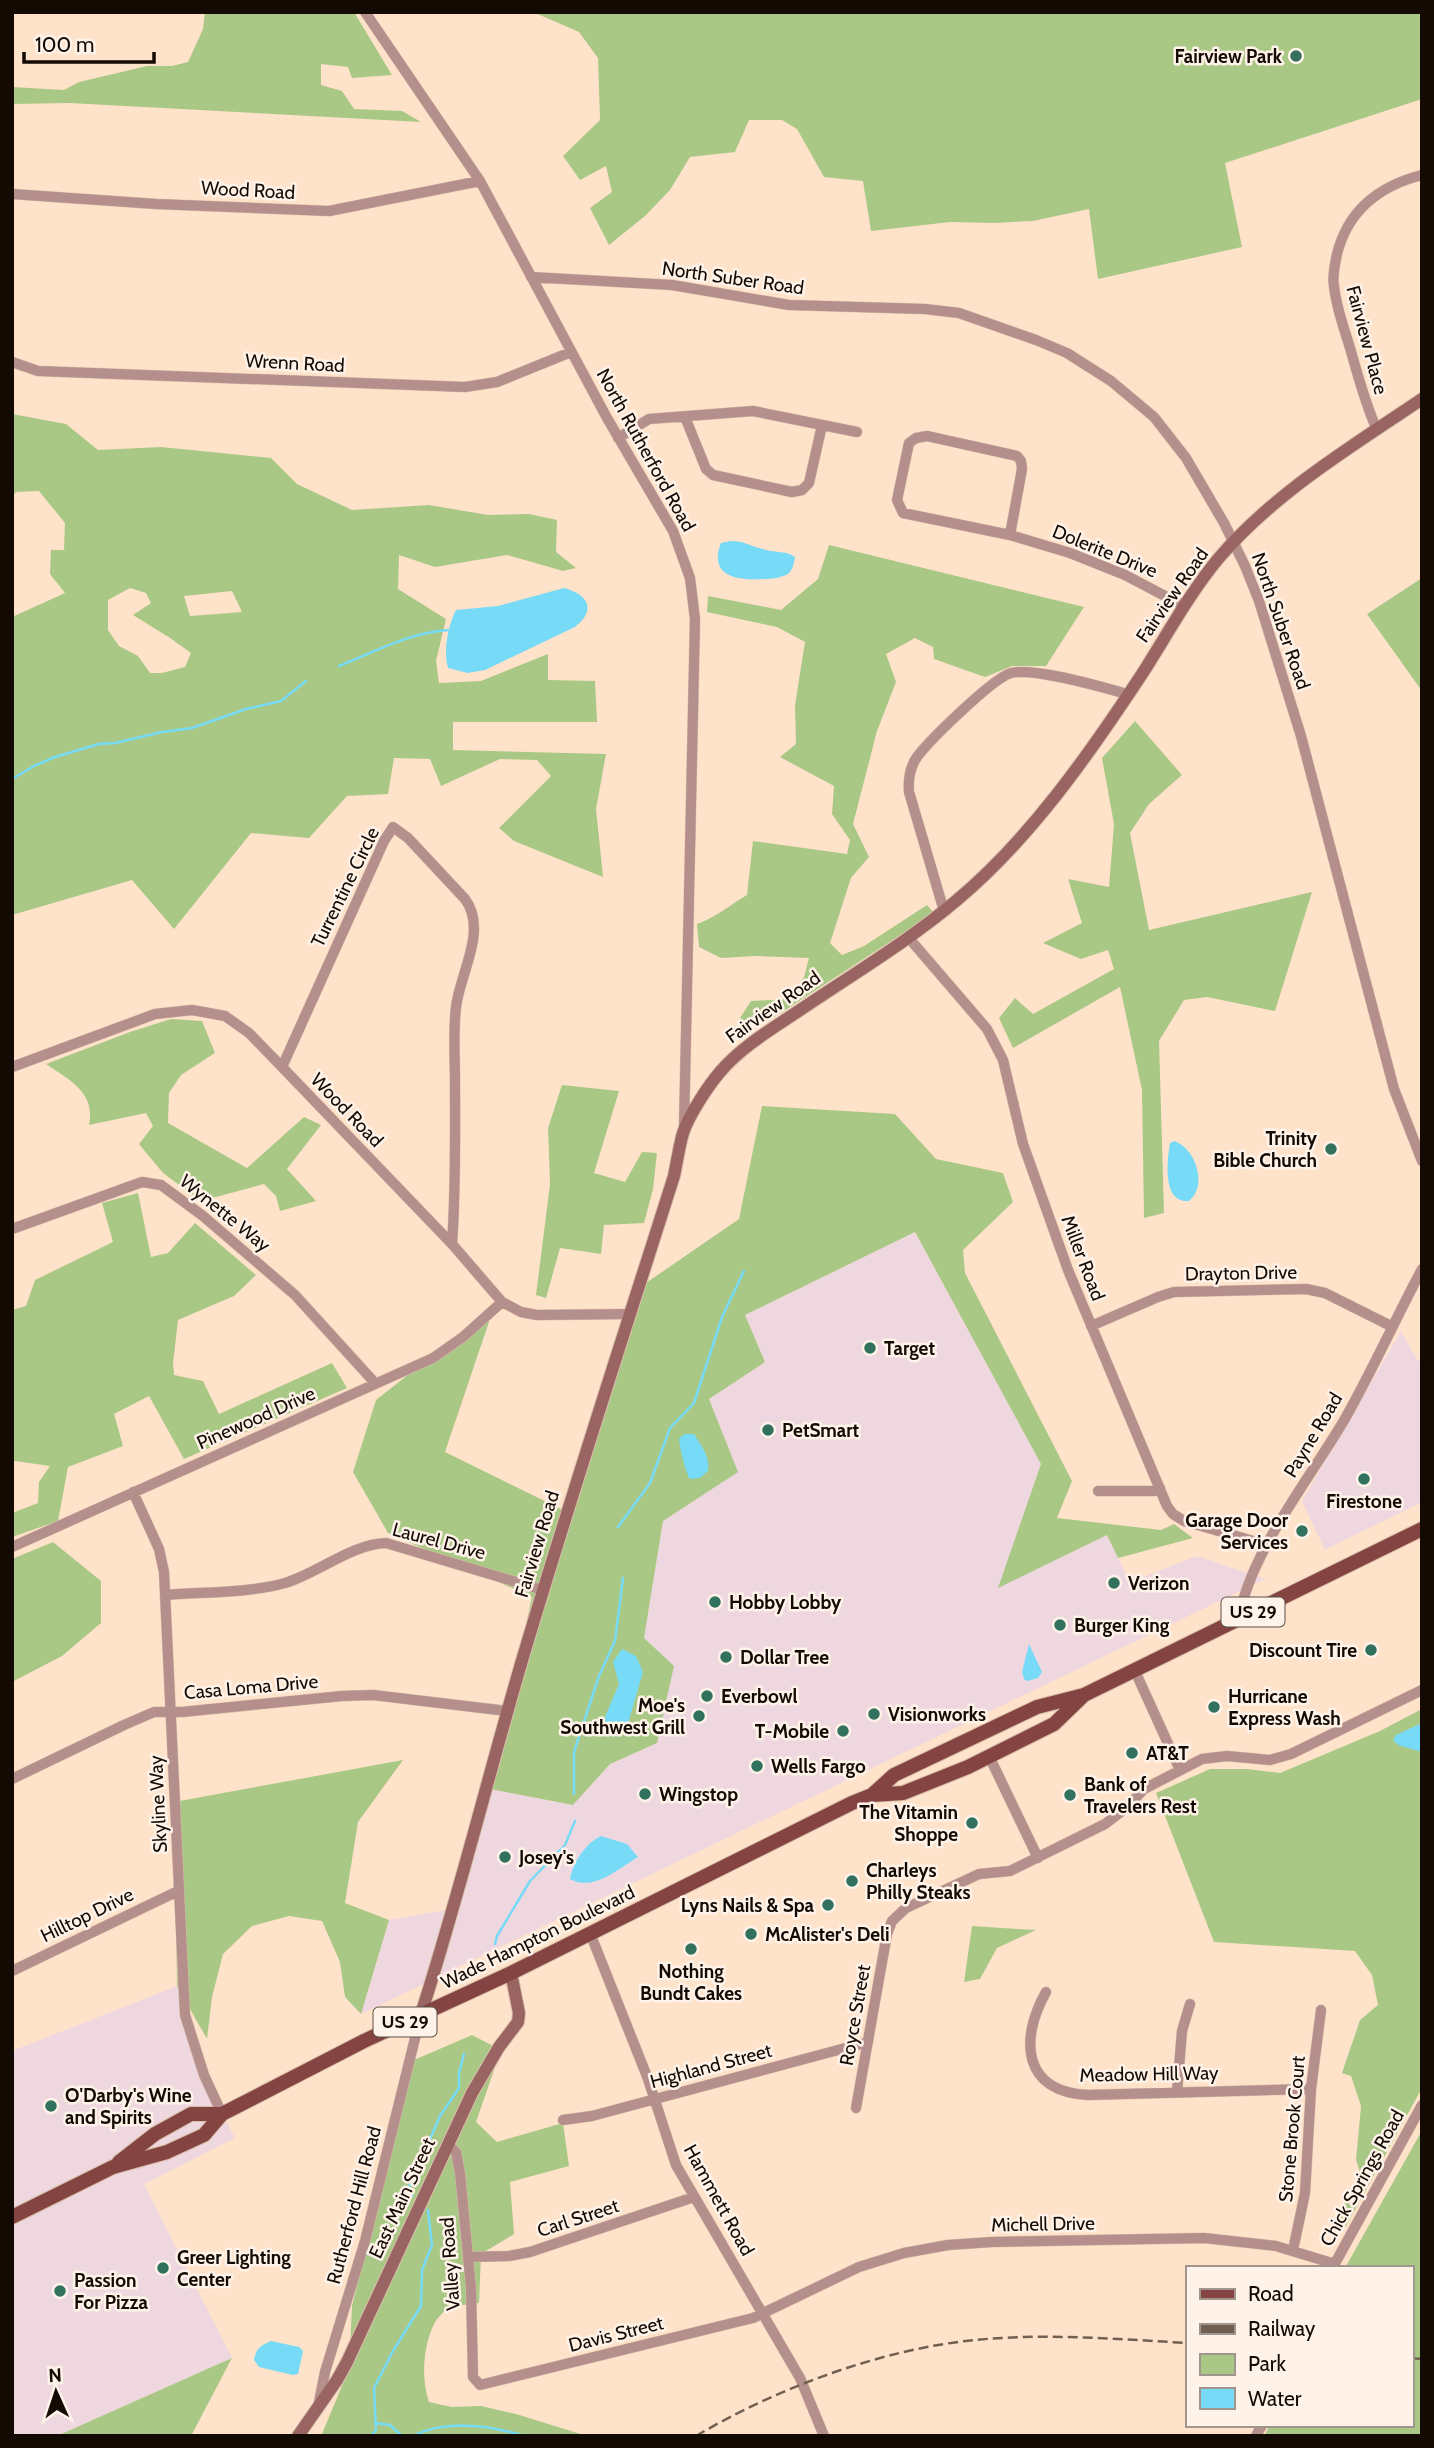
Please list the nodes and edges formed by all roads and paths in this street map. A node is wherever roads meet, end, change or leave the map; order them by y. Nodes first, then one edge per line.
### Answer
1 (365, 12) edge
2 (1422, 175) edge
3 (480, 181) junction
4 (12, 194) edge
5 (531, 277) junction
6 (570, 352) junction
7 (12, 362) edge
8 (1422, 399) edge
9 (685, 417) junction
10 (822, 425) junction
11 (1377, 430) junction
12 (857, 432) dead end
13 (618, 438) junction
14 (1010, 535) junction
15 (1234, 542) junction
16 (1184, 606) junction
17 (1128, 694) junction
18 (944, 911) junction
19 (908, 937) junction
20 (12, 1067) edge
21 (282, 1067) junction
22 (684, 1131) junction
23 (1422, 1161) edge
24 (12, 1229) edge
25 (452, 1244) junction
26 (1422, 1269) edge
27 (502, 1302) junction
28 (630, 1314) junction
29 (1091, 1325) junction
30 (1391, 1326) junction
31 (375, 1383) junction
32 (1160, 1488) junction
33 (1098, 1491) dead end
34 (133, 1492) junction
35 (1422, 1529) edge
36 (1267, 1545) junction
37 (12, 1547) edge
38 (543, 1590) junction
39 (165, 1595) junction
40 (1239, 1619) junction
41 (1135, 1671) junction
42 (1422, 1690) edge
43 (1084, 1695) junction
44 (507, 1711) junction
45 (171, 1712) junction
46 (989, 1756) junction
47 (1180, 1770) junction
48 (12, 1779) edge
49 (872, 1795) junction
50 (1038, 1858) junction
51 (178, 1891) junction
52 (590, 1933) junction
53 (12, 1971) edge
54 (511, 1973) junction
55 (1046, 1992) dead end
56 (1190, 2004) dead end
57 (1321, 2010) dead end
58 (421, 2014) junction
59 (868, 2042) junction
60 (1311, 2089) junction
61 (1177, 2092) junction
62 (655, 2099) junction
63 (1422, 2105) edge
64 (856, 2108) dead end
65 (222, 2114) junction
66 (562, 2120) dead end
67 (448, 2145) junction
68 (113, 2167) junction
69 (695, 2197) junction
70 (12, 2217) edge
71 (1293, 2250) junction
72 (469, 2258) junction
73 (1334, 2266) edge
74 (763, 2314) junction
75 (476, 2383) joint
76 (319, 2406) junction
77 (298, 2436) edge
78 (824, 2436) edge

1 - 3 street, North Rutherford Road
2 - 11 street, Fairview Place
3 - 4 street, Wood Road
3 - 5 street, North Rutherford Road
5 - 6 street, North Rutherford Road
5 - 15 street, North Suber Road
6 - 7 street, Wrenn Road
6 - 13 street, North Rutherford Road
8 - 11 street, Fairview Road
9 - 10 street
9 - 10 street
9 - 13 street
10 - 12 street
11 - 15 street, Fairview Road
13 - 22 street, North Rutherford Road
14 - 14 street, Dolerite Drive
14 - 16 street, Dolerite Drive
15 - 16 street, Fairview Road
15 - 23 street, North Suber Road
16 - 17 street, Fairview Road
17 - 18 street, Fairview Road
17 - 18 street
18 - 19 street, Fairview Road
19 - 22 street, Fairview Road
19 - 29 street, Miller Road
20 - 21 street, Wood Road
21 - 25 street, Wood Road
21 - 25 street, Turrentine Circle
22 - 28 street, Fairview Road
24 - 31 street, Wynette Way
25 - 27 street, Wood Road
26 - 30 street, Payne Road
27 - 28 street, Wood Road
27 - 31 street, Pinewood Drive
28 - 38 street, Fairview Road
29 - 30 street, Drayton Drive
29 - 32 street, Miller Road
30 - 36 street, Payne Road
31 - 34 street, Pinewood Drive
32 - 33 street
32 - 36 street, Miller Road
34 - 37 street, Pinewood Drive
34 - 39 street, Skyline Way
35 - 40 main road, Wade Hampton Boulevard / US 29
36 - 40 street, Payne Road
38 - 39 street, Laurel Drive
38 - 44 street, Fairview Road
39 - 45 street, Skyline Way
40 - 41 main road, Wade Hampton Boulevard / US 29
41 - 43 main road, Wade Hampton Boulevard / US 29
41 - 47 street
42 - 47 street, Royce Street
43 - 46 main road, Wade Hampton Boulevard / US 29
43 - 49 main road, Wade Hampton Boulevard / US 29
44 - 45 street, Casa Loma Drive
44 - 58 street, Fairview Road
45 - 48 street, Casa Loma Drive
45 - 51 street, Skyline Way
46 - 49 main road, Wade Hampton Boulevard / US 29
46 - 50 street
47 - 50 street, Royce Street
49 - 52 main road, Wade Hampton Boulevard / US 29
50 - 59 street, Royce Street
51 - 53 street, Hilltop Drive
51 - 65 street, Skyline Way
52 - 54 main road, Wade Hampton Boulevard / US 29
52 - 62 street, Hammett Road
54 - 58 main road, Wade Hampton Boulevard / US 29
54 - 67 street, East Main Street
55 - 61 street, Meadow Hill Way
56 - 61 street
57 - 60 street, Stone Brook Court
58 - 65 main road, Wade Hampton Boulevard / US 29
58 - 76 street, Rutherford Hill Road
59 - 62 street, Highland Street
59 - 64 street, Royce Street
60 - 61 street, Meadow Hill Way
60 - 71 street, Stone Brook Court
62 - 66 street, Highland Street
62 - 69 street, Hammett Road
63 - 73 street, Chick Springs Road
65 - 68 main road, Wade Hampton Boulevard / US 29
65 - 68 main road, Wade Hampton Boulevard / US 29
67 - 72 street, Valley Road
67 - 76 street, East Main Street
68 - 70 main road, Wade Hampton Boulevard / US 29
69 - 72 street, Carl Street
69 - 74 street, Hammett Road
71 - 73 street, Michell Drive
71 - 74 street, Michell Drive
72 - 75 street, Valley Road
74 - 75 street, Davis Street
74 - 78 street, Hammett Road
76 - 77 street, East Main Street

